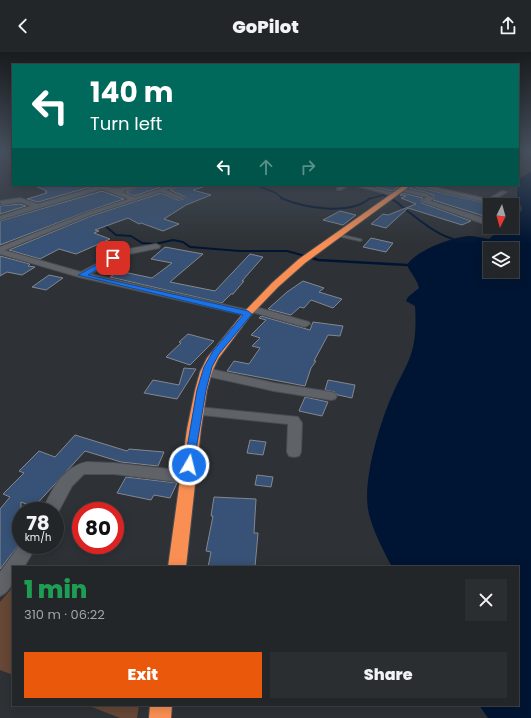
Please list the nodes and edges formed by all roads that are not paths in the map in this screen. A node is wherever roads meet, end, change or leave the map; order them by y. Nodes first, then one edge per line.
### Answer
1 (83, 186) edge
2 (105, 186) edge
3 (136, 186) edge
4 (175, 186) edge
5 (346, 186) edge
6 (358, 186) edge
7 (407, 186) edge
8 (421, 186) edge
9 (339, 189) dead end
10 (161, 190) junction
11 (402, 190) junction
12 (441, 190) junction
13 (91, 191) junction
14 (116, 192) junction
15 (504, 192) dead end
16 (394, 195) junction
17 (431, 197) junction
18 (181, 198) dead end
19 (134, 199) junction
20 (1, 202) dead end
21 (38, 206) junction
22 (0, 218) edge
23 (483, 221) edge
24 (339, 235) junction
25 (360, 240) dead end
26 (156, 246) dead end
27 (0, 250) edge
28 (82, 275) junction
29 (250, 311) junction
30 (305, 324) dead end
31 (206, 372) junction
32 (331, 396) dead end
33 (198, 411) junction
34 (294, 452) dead end
35 (188, 477) junction
36 (55, 502) edge
37 (23, 554) edge
38 (15, 566) edge
39 (177, 566) edge
40 (12, 571) edge
41 (0, 587) edge
42 (161, 706) edge
43 (160, 718) edge

1 - 13 street
2 - 13 street
2 - 14 street
3 - 14 street
4 - 10 street
5 - 9 street
6 - 16 street
7 - 11 highway
8 - 12 street
10 - 18 street
10 - 19 street
11 - 16 highway
11 - 17 street
12 - 15 street
12 - 17 street
13 - 21 street
14 - 19 street
16 - 24 highway
17 - 23 street
19 - 27 street
20 - 21 street
21 - 22 street
24 - 25 lane
24 - 29 highway
26 - 28 street
27 - 28 street
28 - 29 street
29 - 30 street
29 - 31 highway
31 - 32 street
31 - 33 highway
33 - 34 street
33 - 35 highway
35 - 36 street
35 - 39 highway
37 - 38 street
40 - 41 street
42 - 43 highway

